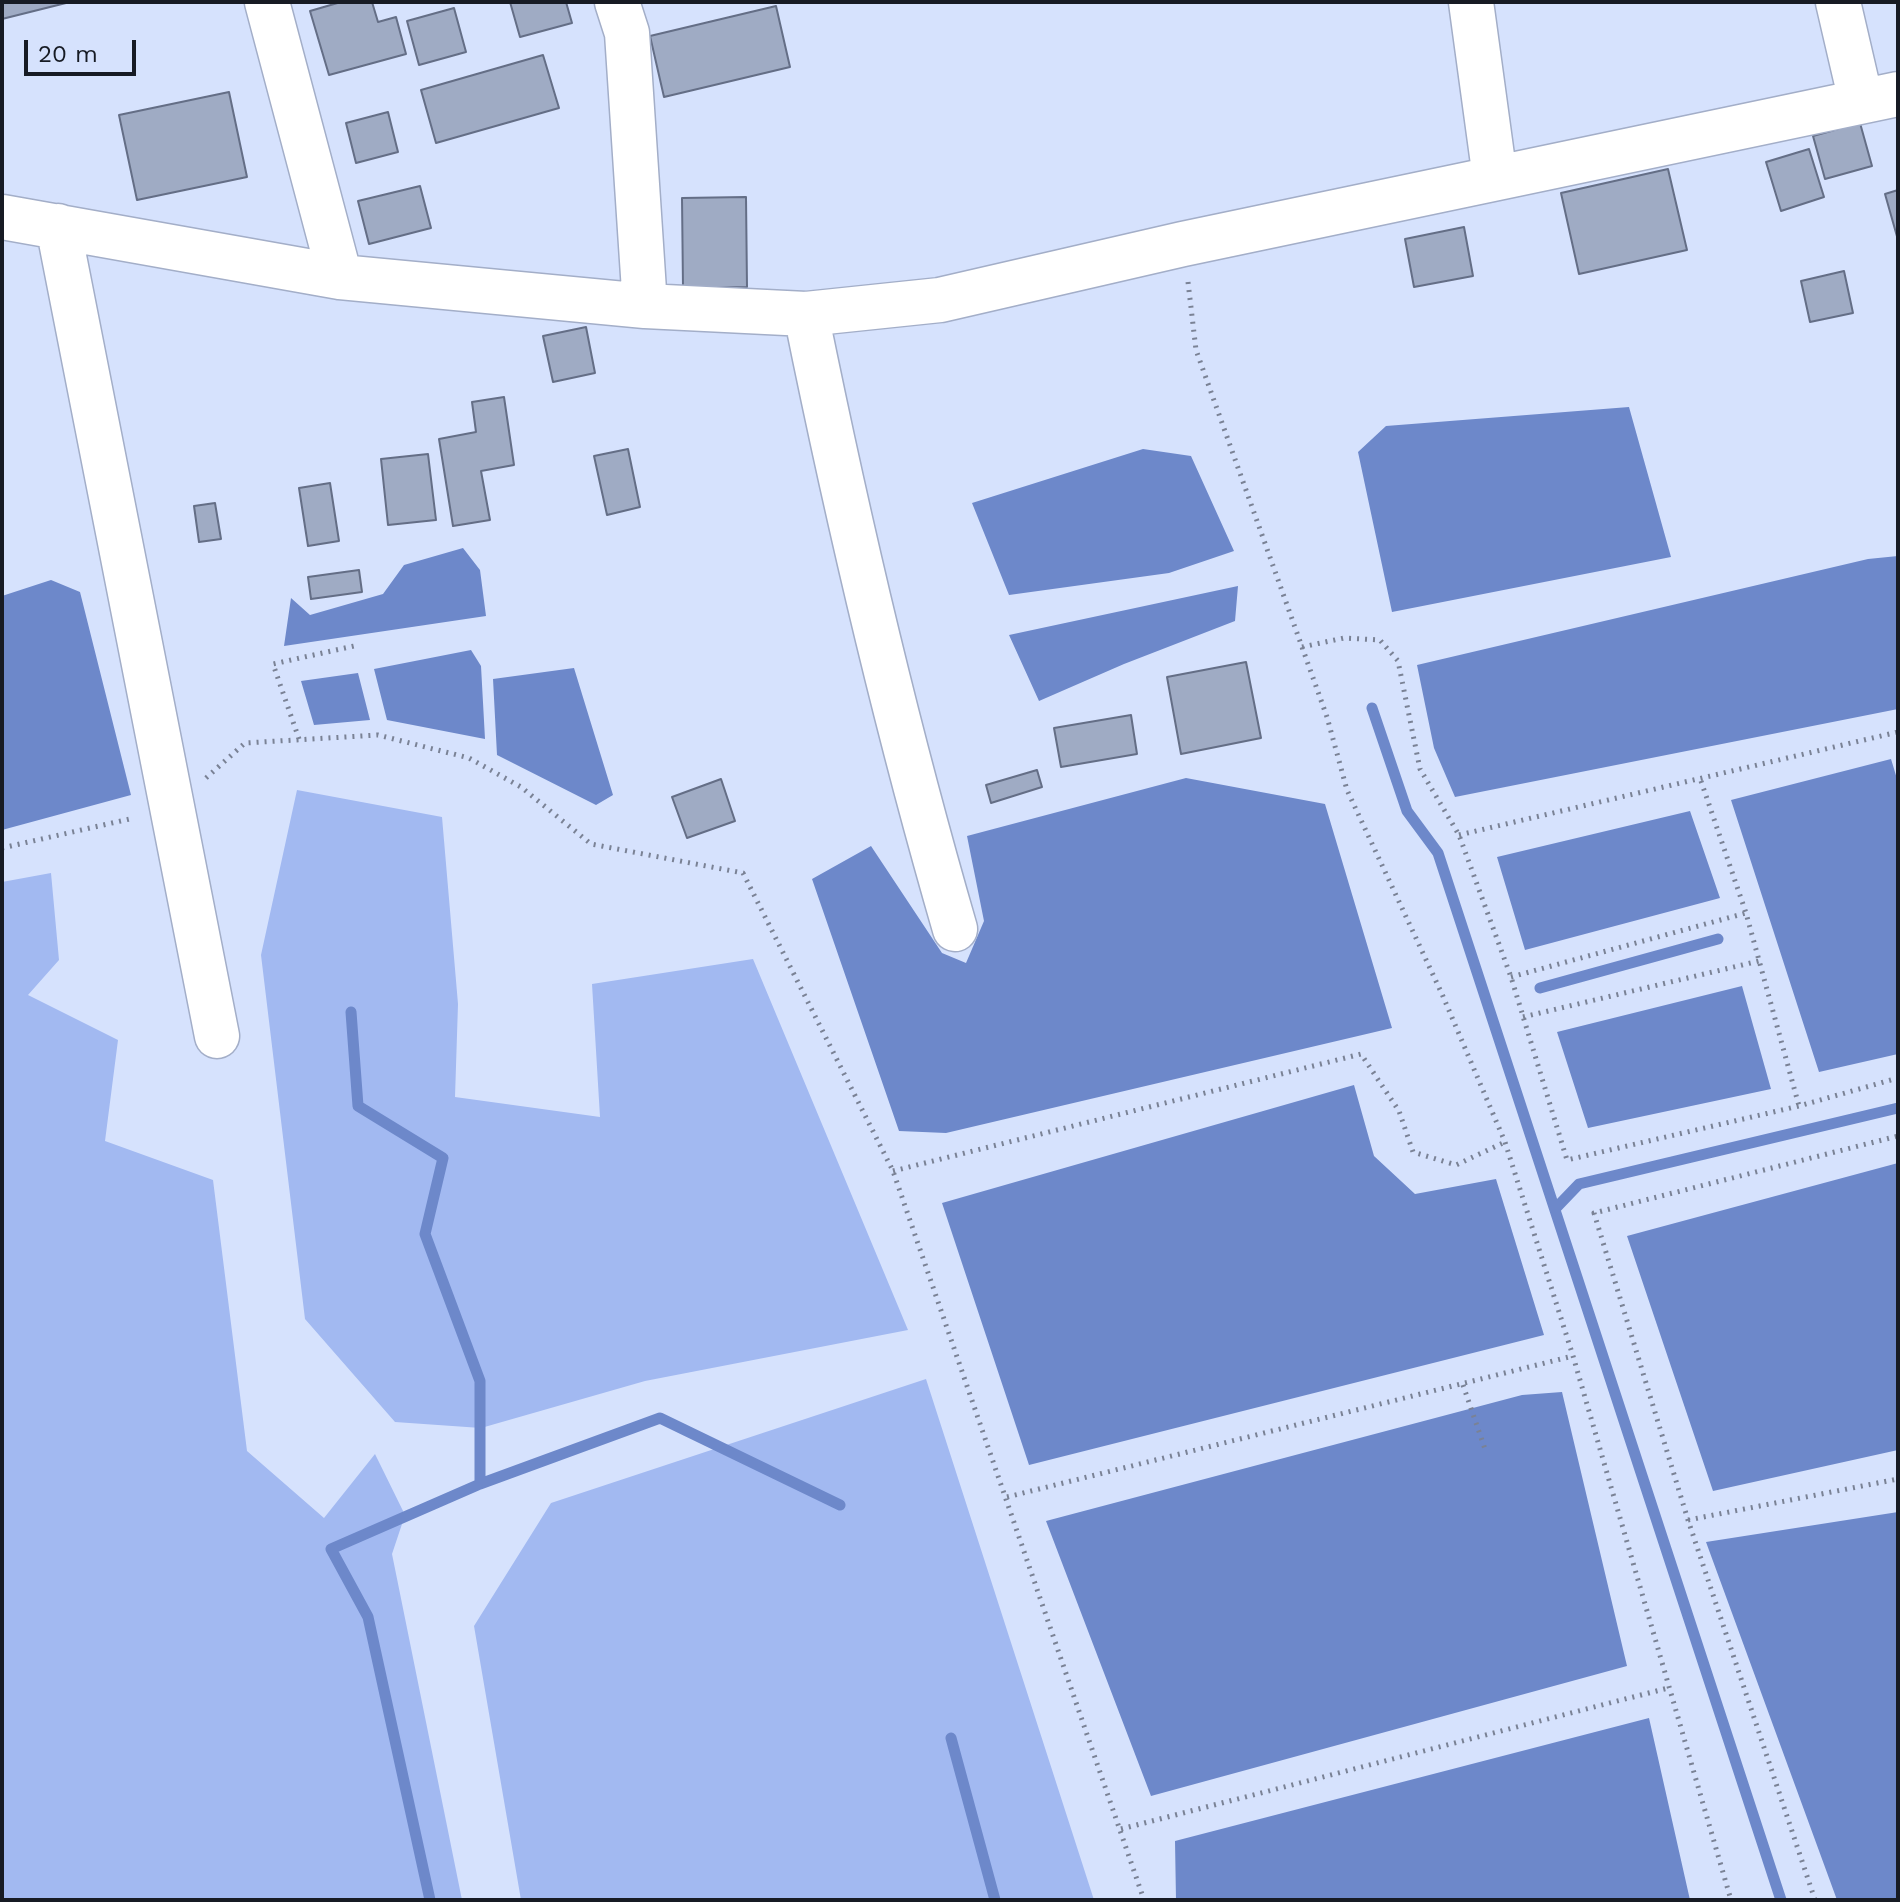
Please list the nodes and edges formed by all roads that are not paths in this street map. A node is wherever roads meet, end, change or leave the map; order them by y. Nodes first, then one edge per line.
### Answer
1 (267, 2) edge
2 (617, 2) edge
3 (1471, 2) edge
4 (1838, 2) edge
5 (1879, 98) edge
6 (1495, 178) junction
7 (2, 217) edge
8 (58, 226) junction
9 (340, 277) junction
10 (645, 306) junction
11 (806, 314) junction
12 (955, 929) dead end
13 (217, 1036) dead end

1 - 9 street
2 - 10 street
3 - 6 street
4 - 5 street
5 - 6 street
6 - 11 street
7 - 8 street
8 - 9 street
8 - 13 street
9 - 10 street
10 - 11 street
11 - 12 street

